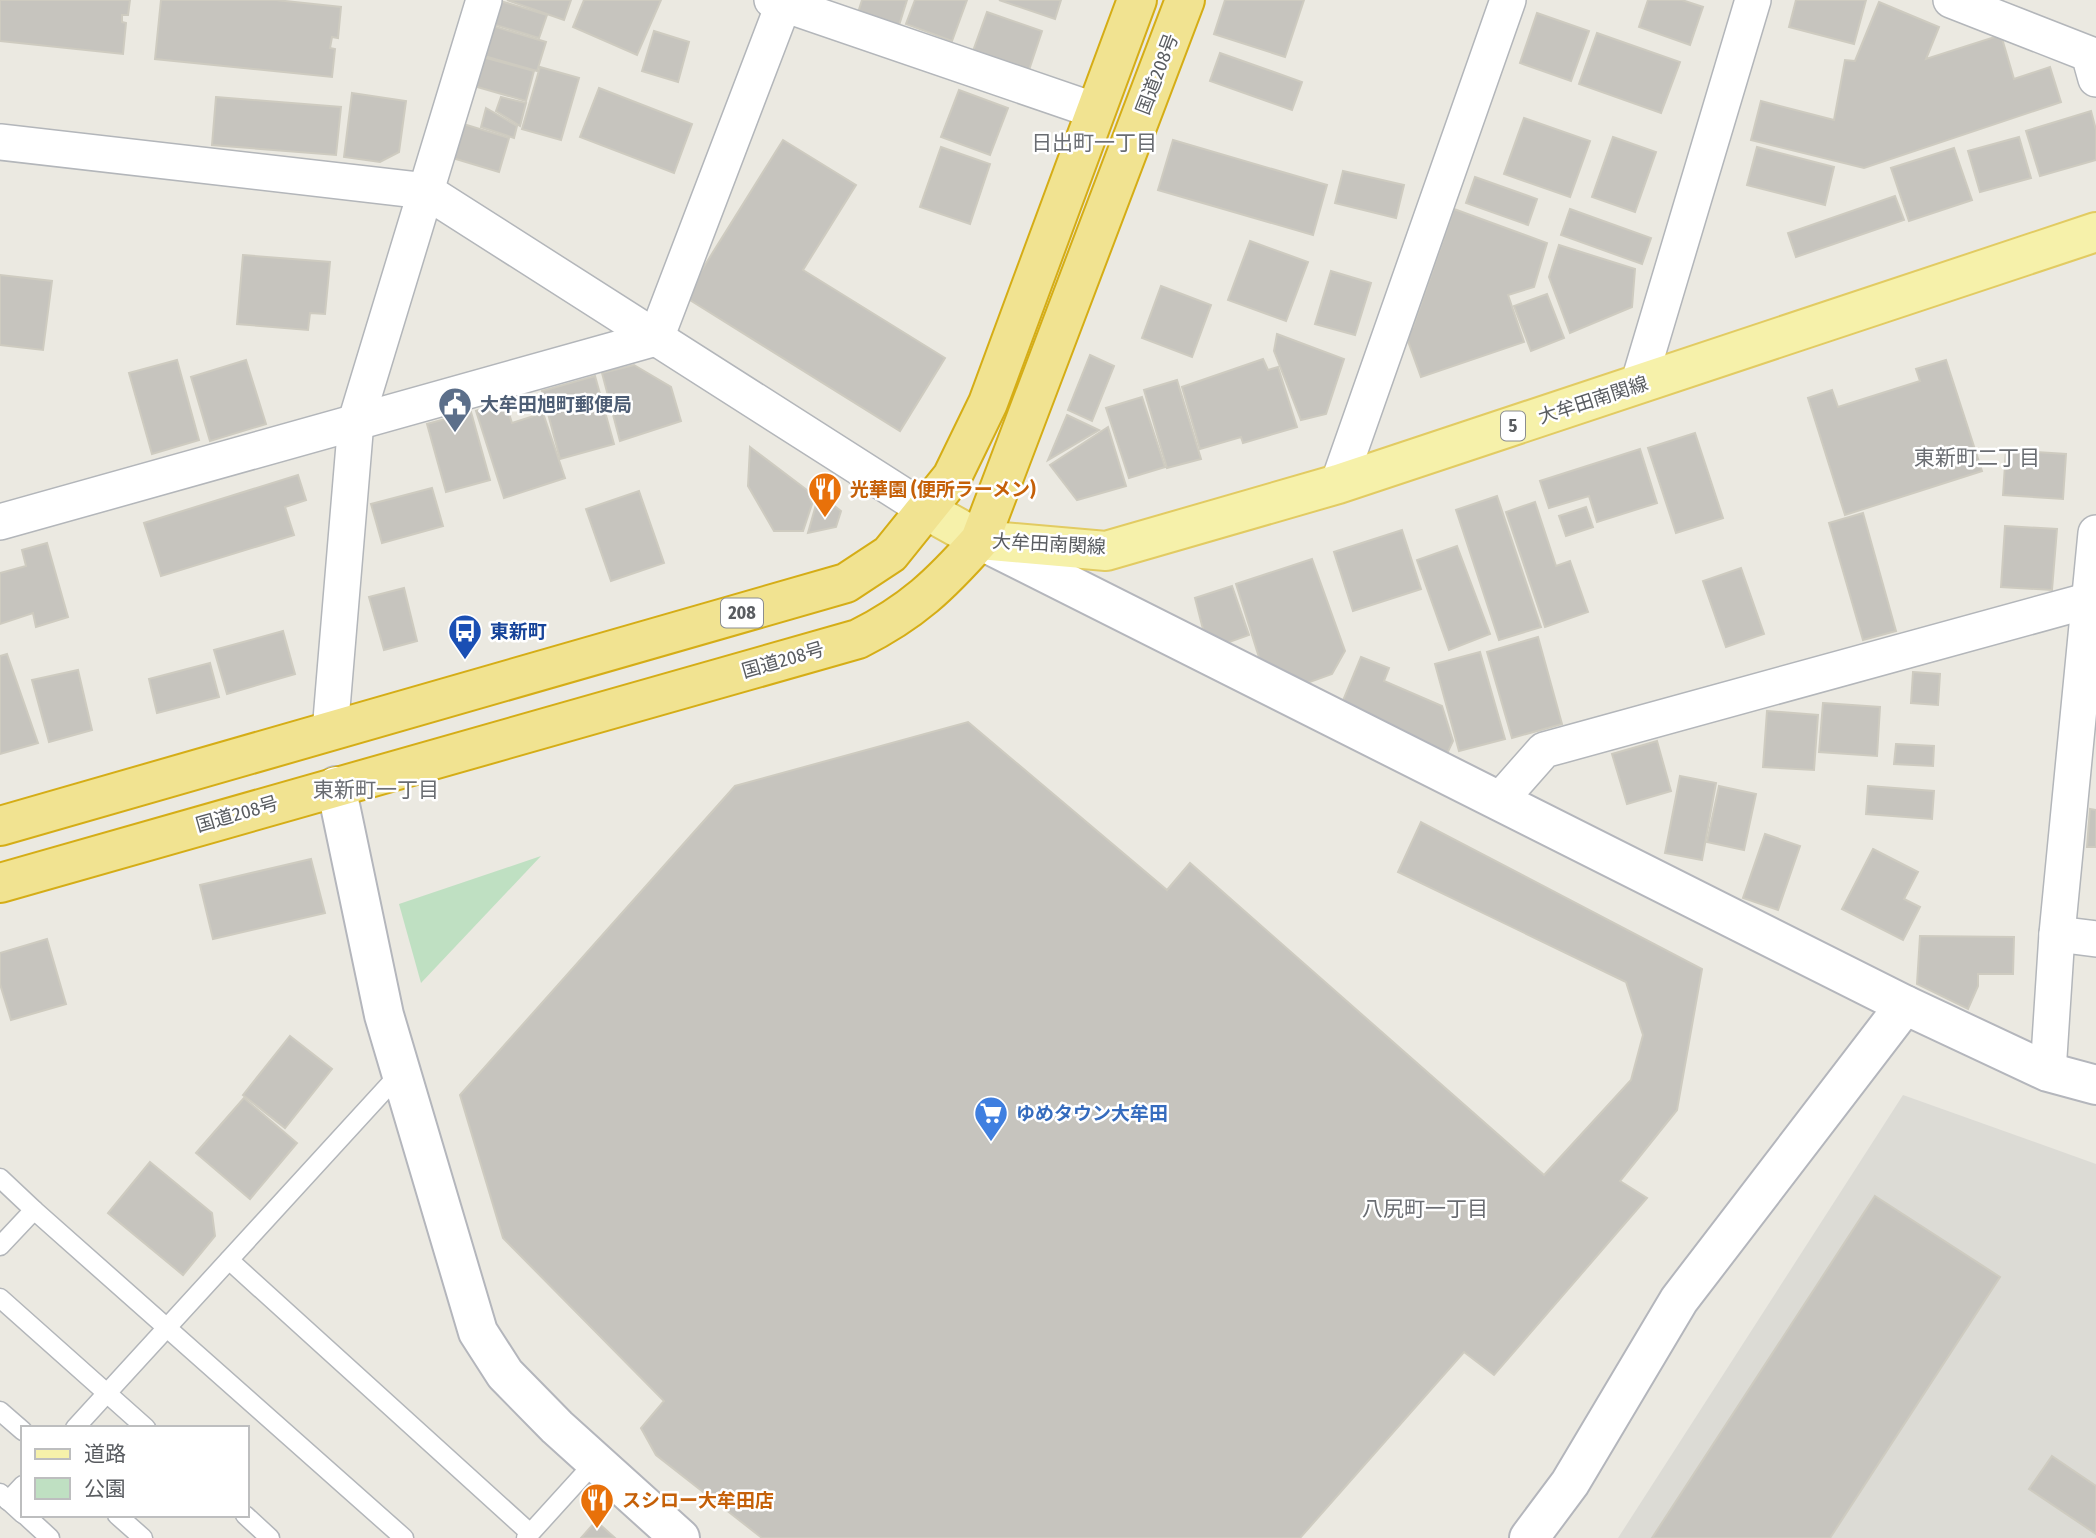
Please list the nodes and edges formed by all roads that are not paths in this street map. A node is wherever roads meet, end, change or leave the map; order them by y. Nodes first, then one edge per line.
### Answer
1 (484, 0) edge
2 (1137, 0) edge
3 (1185, 0) edge
4 (1508, 0) edge
5 (1753, 0) edge
6 (1951, 0) edge
7 (780, 1) edge
8 (2096, 79) edge
9 (1096, 111) junction
10 (0, 142) edge
11 (426, 191) junction
12 (2096, 232) edge
13 (656, 338) junction
14 (1638, 385) junction
15 (356, 421) junction
16 (1338, 484) junction
17 (926, 510) junction
18 (0, 522) edge
19 (2096, 533) edge
20 (980, 540) junction
21 (2090, 600) junction
22 (330, 732) junction
23 (336, 786) junction
24 (1499, 801) junction
25 (0, 826) edge
26 (0, 883) edge
27 (2057, 934) junction
28 (2096, 939) edge
29 (1905, 1005) junction
30 (401, 1072) junction
31 (2049, 1072) junction
32 (2096, 1085) edge
33 (0, 1178) edge
34 (34, 1210) junction
35 (0, 1246) edge
36 (229, 1260) junction
37 (0, 1298) edge
38 (167, 1328) junction
39 (107, 1393) junction
40 (0, 1411) edge
41 (77, 1426) edge
42 (144, 1426) edge
43 (21, 1430) edge
44 (595, 1462) junction
45 (21, 1486) edge
46 (4, 1497) edge
47 (21, 1511) edge
48 (27, 1517) edge
49 (119, 1517) edge
50 (247, 1517) edge
51 (528, 1536) edge
52 (50, 1538) edge
53 (143, 1538) edge
54 (270, 1538) edge
55 (404, 1538) edge
56 (680, 1538) edge
57 (1529, 1538) edge

1 - 11 street
2 - 9 highway, 208
3 - 20 highway, 国道208号
4 - 16 street
5 - 14 street
6 - 8 street
7 - 9 street
7 - 13 street
9 - 17 highway, 208
10 - 11 street
11 - 13 street
11 - 15 street
12 - 14 main road, 大牟田南関線 / 5
13 - 15 street
13 - 17 street
14 - 16 main road, 大牟田南関線 / 5
15 - 18 street
15 - 22 street
16 - 20 main road, 大牟田南関線 / 5
17 - 20 main road, 大牟田南関線 / 5
17 - 22 highway, 208
19 - 21 street
20 - 23 highway, 国道208号
20 - 24 street
21 - 24 street
21 - 27 street
22 - 25 highway, 208
23 - 26 highway, 国道208号
23 - 30 street
24 - 29 street
27 - 28 street
27 - 31 street
29 - 31 street
29 - 57 street
30 - 36 lane
30 - 44 street
31 - 32 street
33 - 34 lane
34 - 35 lane
34 - 38 lane
36 - 38 lane
36 - 51 lane
37 - 39 lane
38 - 39 lane
38 - 55 lane
39 - 41 lane
39 - 42 lane
40 - 43 lane
44 - 51 lane
44 - 56 street
45 - 46 lane
46 - 47 lane
48 - 52 lane
49 - 53 lane
50 - 54 lane

